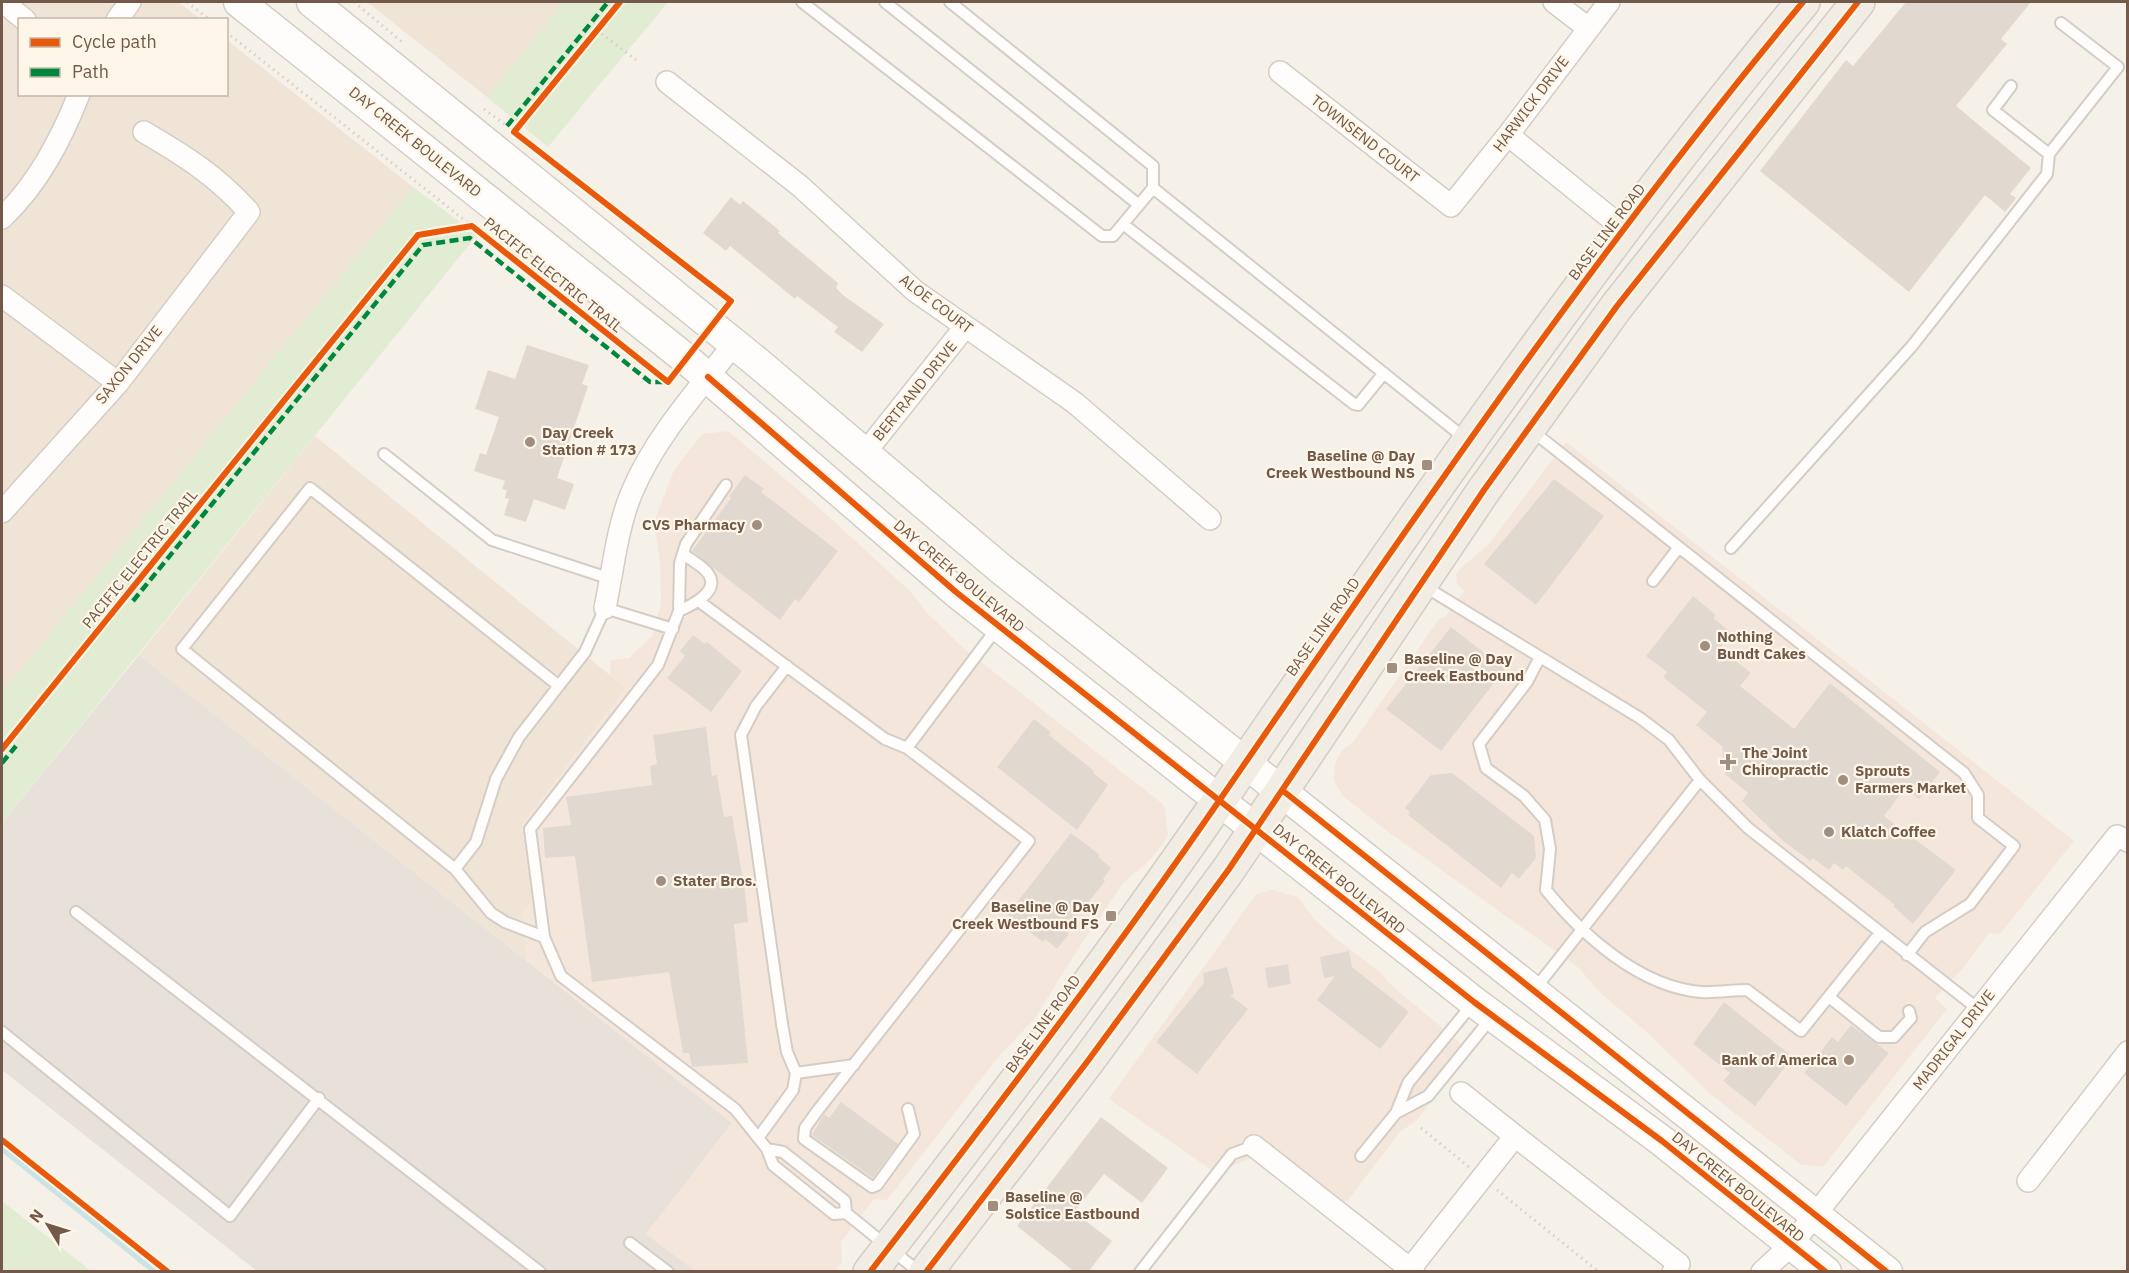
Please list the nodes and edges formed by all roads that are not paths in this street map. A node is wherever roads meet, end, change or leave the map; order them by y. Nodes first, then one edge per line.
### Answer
1 (3, 2) edge
2 (130, 2) edge
3 (239, 2) edge
4 (312, 2) edge
5 (802, 2) edge
6 (885, 2) edge
7 (950, 2) edge
8 (1554, 2) edge
9 (1609, 2) edge
10 (1803, 2) edge
11 (1858, 2) edge
12 (23, 18) edge
13 (118, 18) edge
14 (2061, 23) dead end
15 (1588, 28) junction
16 (1280, 72) dead end
17 (667, 82) dead end
18 (2011, 86) dead end
19 (78, 96) edge
20 (144, 132) dead end
21 (1508, 135) junction
22 (2049, 154) junction
23 (1153, 188) junction
24 (1139, 205) junction
25 (1451, 206) joint
26 (2, 218) edge
27 (1123, 224) junction
28 (1624, 229) junction
29 (1600, 261) junction
30 (2, 296) edge
31 (965, 327) junction
32 (734, 344) junction
33 (1384, 373) junction
34 (708, 377) junction
35 (118, 383) junction
36 (1528, 428) junction
37 (1468, 440) junction
38 (384, 454) dead end
39 (864, 454) junction
40 (726, 486) dead end
41 (2, 512) edge
42 (1210, 519) dead end
43 (1679, 547) junction
44 (1731, 548) dead end
45 (683, 554) junction
46 (611, 579) junction
47 (1653, 581) dead end
48 (1422, 585) junction
49 (700, 602) junction
50 (605, 608) junction
51 (680, 611) junction
52 (999, 626) junction
53 (673, 629) junction
54 (1540, 657) junction
55 (787, 666) junction
56 (559, 686) junction
57 (906, 748) junction
58 (1245, 761) junction
59 (1700, 780) junction
60 (1282, 790) junction
61 (1220, 799) junction
62 (1257, 829) junction
63 (2122, 838) edge
64 (455, 869) junction
65 (76, 912) dead end
66 (1582, 929) junction
67 (1880, 933) junction
68 (544, 937) junction
69 (1907, 955) junction
70 (1534, 990) junction
71 (1829, 997) junction
72 (1484, 1009) junction
73 (1978, 1010) junction
74 (1909, 1011) dead end
75 (2, 1032) edge
76 (2127, 1052) edge
77 (854, 1065) junction
78 (796, 1073) junction
79 (1461, 1093) dead end
80 (319, 1098) junction
81 (908, 1109) dead end
82 (1396, 1113) junction
83 (1515, 1136) junction
84 (758, 1138) junction
85 (1254, 1146) joint
86 (767, 1149) junction
87 (1361, 1156) dead end
88 (2028, 1181) dead end
89 (846, 1213) junction
90 (1816, 1214) junction
91 (630, 1243) dead end
92 (1786, 1258) edge
93 (879, 1259) edge
94 (1412, 1270) edge
95 (540, 1272) edge
96 (668, 1272) edge
97 (920, 1272) edge
98 (926, 1272) edge
99 (1140, 1272) edge
100 (1673, 1272) edge
101 (1762, 1272) edge
102 (1826, 1272) edge
103 (1887, 1272) edge

1 - 12 street
2 - 13 street
3 - 34 main road, DAY CREEK BOULEVARD
4 - 32 main road, DAY CREEK BOULEVARD
5 - 27 lane
6 - 24 lane
7 - 23 lane
8 - 15 street
9 - 15 street, HARWICK DRIVE
10 - 28 main road, BASE LINE ROAD
11 - 36 main road
14 - 22 lane
15 - 21 street, HARWICK DRIVE
16 - 25 street, TOWNSEND COURT
17 - 31 street, ALOE COURT
18 - 22 lane
19 - 26 street
20 - 35 street, SAXON DRIVE
21 - 25 street, HARWICK DRIVE
21 - 28 street
22 - 44 lane
23 - 24 lane
23 - 33 lane
24 - 27 lane
27 - 33 lane
28 - 29 main road, BASE LINE ROAD
29 - 36 main road
29 - 37 main road, BASE LINE ROAD
30 - 35 street
31 - 39 street, BERTRAND DRIVE
31 - 42 street, ALOE COURT
32 - 34 street
32 - 39 main road, DAY CREEK BOULEVARD
33 - 37 lane
34 - 46 street
34 - 52 main road, DAY CREEK BOULEVARD
35 - 41 street, SAXON DRIVE
36 - 43 lane
36 - 48 main road
37 - 58 main road, BASE LINE ROAD
38 - 46 lane
39 - 58 main road, DAY CREEK BOULEVARD
40 - 45 lane
43 - 47 lane
43 - 69 lane
45 - 49 lane
45 - 51 lane
46 - 50 street
48 - 54 lane
48 - 60 main road
49 - 51 lane
49 - 55 lane
50 - 53 lane
50 - 56 lane
51 - 53 lane
52 - 57 lane
52 - 61 main road, DAY CREEK BOULEVARD
53 - 68 lane
54 - 59 lane
54 - 66 lane
55 - 57 lane
55 - 78 lane
56 - 64 lane
56 - 64 lane
57 - 77 lane
58 - 60 main road, DAY CREEK BOULEVARD
58 - 61 main road, BASE LINE ROAD
59 - 66 lane
59 - 67 lane
60 - 62 main road
60 - 70 main road, DAY CREEK BOULEVARD
61 - 62 main road, DAY CREEK BOULEVARD
61 - 93 main road, BASE LINE ROAD
62 - 72 main road, DAY CREEK BOULEVARD
62 - 98 main road
63 - 73 street, MADRIGAL DRIVE
64 - 68 lane
65 - 80 lane
66 - 70 lane
66 - 71 lane
67 - 69 lane
67 - 71 lane
68 - 84 lane
69 - 73 lane
70 - 90 main road, DAY CREEK BOULEVARD
71 - 74 lane
72 - 82 lane
72 - 82 lane
72 - 92 main road, DAY CREEK BOULEVARD
73 - 90 street, MADRIGAL DRIVE
75 - 80 lane
76 - 88 street
77 - 78 lane
77 - 81 lane
78 - 84 lane
79 - 83 street
80 - 95 lane
82 - 87 lane
83 - 94 street
83 - 100 street
84 - 86 lane
85 - 94 street
85 - 99 lane
86 - 89 lane
86 - 89 lane
89 - 93 lane
90 - 92 street, MADRIGAL DRIVE
90 - 103 main road, DAY CREEK BOULEVARD
91 - 96 lane
92 - 101 street, MADRIGAL DRIVE
92 - 102 main road, DAY CREEK BOULEVARD
93 - 97 lane

